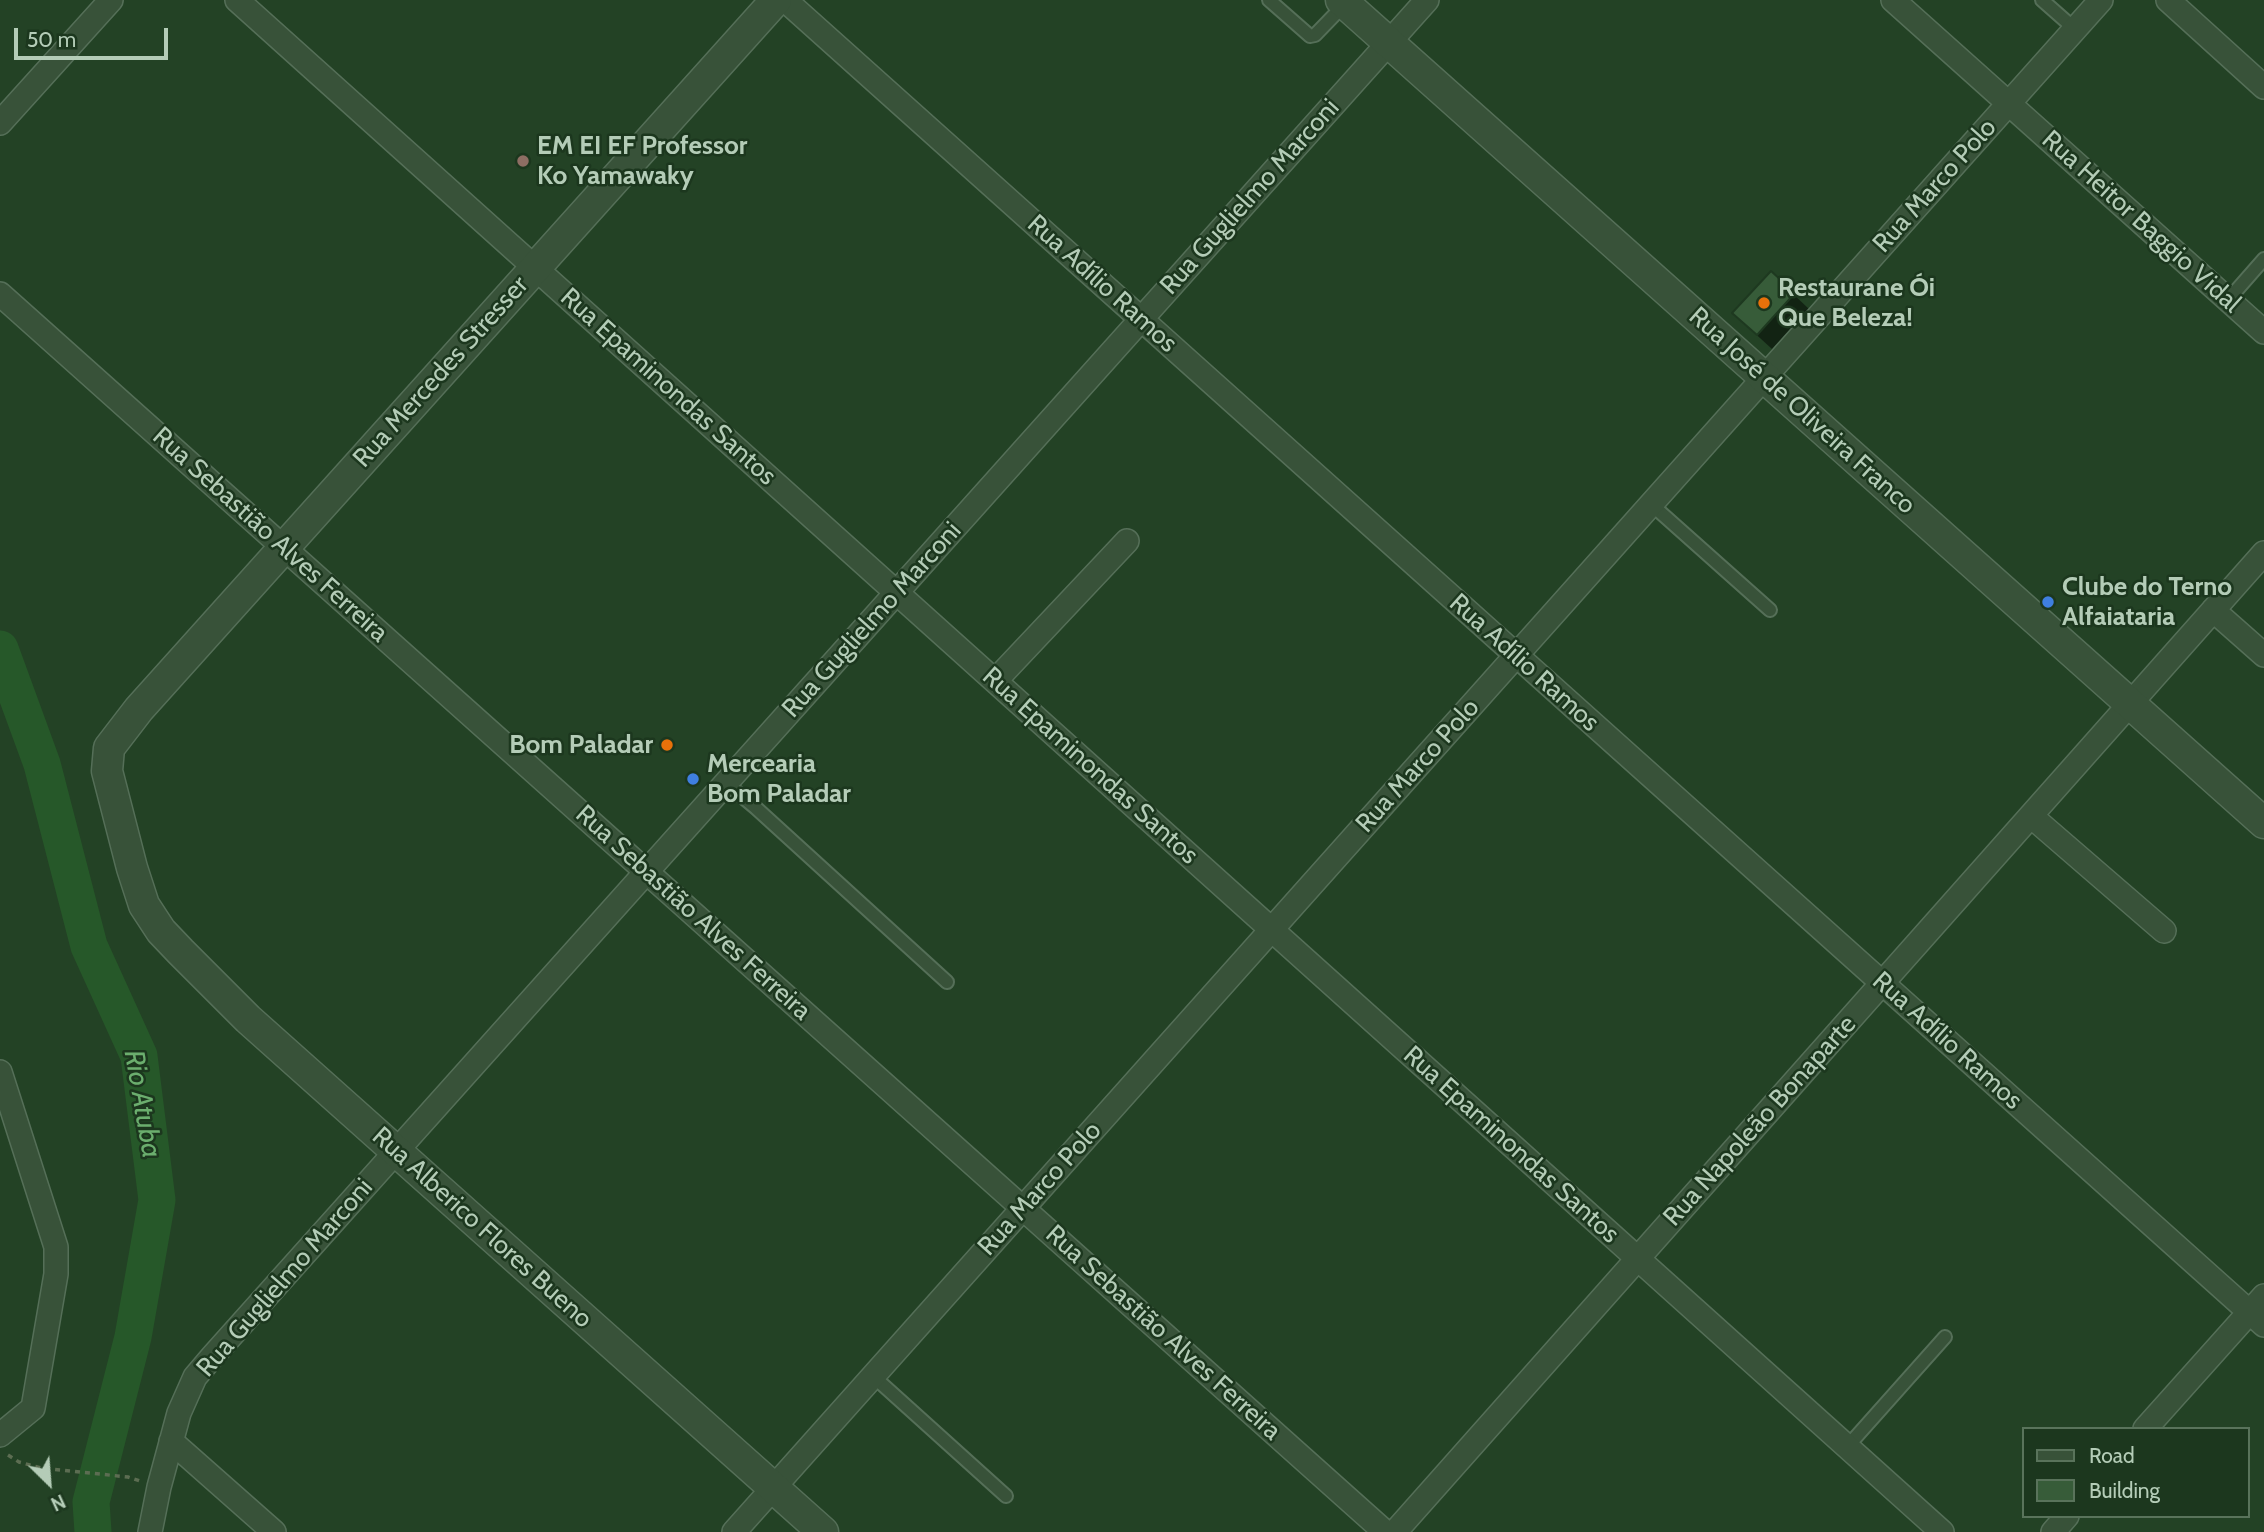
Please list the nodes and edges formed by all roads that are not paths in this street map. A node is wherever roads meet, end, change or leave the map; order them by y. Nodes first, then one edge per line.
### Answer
1 (111, 0) edge
2 (237, 0) edge
3 (776, 0) edge
4 (785, 0) edge
5 (1269, 0) edge
6 (1426, 0) edge
7 (1893, 0) edge
8 (2042, 0) edge
9 (2101, 0) edge
10 (2168, 0) edge
11 (1354, 9) edge
12 (2076, 30) junction
13 (1389, 43) junction
14 (2264, 87) edge
15 (2008, 103) junction
16 (0, 124) edge
17 (2264, 259) edge
18 (535, 268) junction
19 (0, 294) edge
20 (2228, 300) junction
21 (1141, 319) junction
22 (2264, 332) edge
23 (1764, 377) junction
24 (1651, 504) junction
25 (1127, 541) dead end
26 (284, 548) junction
27 (2264, 553) edge
28 (897, 593) junction
29 (1770, 610) dead end
30 (2213, 610) junction
31 (1516, 655) junction
32 (2264, 655) edge
33 (995, 681) junction
34 (2130, 704) junction
35 (110, 748) joint
36 (726, 783) junction
37 (2031, 816) junction
38 (2264, 823) edge
39 (647, 872) junction
40 (1271, 929) junction
41 (2164, 931) dead end
42 (947, 982) dead end
43 (1882, 983) junction
44 (0, 1072) edge
45 (397, 1151) junction
46 (1023, 1208) junction
47 (1637, 1258) junction
48 (2259, 1311) edge
49 (1945, 1338) dead end
50 (873, 1376) junction
51 (2148, 1427) edge
52 (0, 1435) edge
53 (171, 1441) junction
54 (1847, 1447) junction
55 (774, 1488) junction
56 (1006, 1496) dead end
57 (2065, 1518) edge
58 (150, 1532) edge
59 (274, 1532) edge
60 (734, 1532) edge
61 (823, 1532) edge
62 (1385, 1532) edge
63 (1395, 1532) edge
64 (1942, 1532) edge
65 (2053, 1532) edge

1 - 16 street
2 - 18 street, Rua Epaminondas Santos
3 - 18 street, Rua Mercedes Stresser
4 - 21 street, Rua Adílio Ramos
5 - 11 lane
6 - 13 street, Rua Guglielmo Marconi
7 - 15 street, Rua Heitor Baggio Vidal
8 - 12 lane
9 - 12 street, Rua Marco Polo
10 - 14 street
11 - 13 street, Rua José de Oliveira Franco
12 - 15 street, Rua Marco Polo
13 - 21 street, Rua Guglielmo Marconi
13 - 23 street, Rua José de Oliveira Franco
15 - 20 street, Rua Heitor Baggio Vidal
15 - 23 street, Rua Marco Polo
17 - 20 lane
18 - 26 street, Rua Mercedes Stresser
18 - 28 street, Rua Epaminondas Santos
19 - 26 street, Rua Sebastião Alves Ferreira
20 - 22 street, Rua Heitor Baggio Vidal
21 - 28 street, Rua Guglielmo Marconi
21 - 31 street, Rua Adílio Ramos
23 - 24 street, Rua Marco Polo
23 - 34 street, Rua José de Oliveira Franco
24 - 29 lane
24 - 31 street, Rua Marco Polo
25 - 33 street
26 - 35 street, Rua Mercedes Stresser
26 - 39 street, Rua Sebastião Alves Ferreira
27 - 30 street, Rua Napoleão Bonaparte
28 - 33 street, Rua Epaminondas Santos
28 - 36 street, Rua Guglielmo Marconi
30 - 32 street
30 - 34 street, Rua Napoleão Bonaparte
31 - 40 street, Rua Marco Polo
31 - 43 street, Rua Adílio Ramos
33 - 40 street, Rua Epaminondas Santos
34 - 37 street, Rua Napoleão Bonaparte
34 - 38 street, Rua José de Oliveira Franco
35 - 45 street, Rua Alberico Flores Bueno
36 - 39 street, Rua Guglielmo Marconi
36 - 42 lane
37 - 41 street
37 - 43 street, Rua Napoleão Bonaparte
39 - 45 street, Rua Guglielmo Marconi
39 - 46 street, Rua Sebastião Alves Ferreira
40 - 46 street, Rua Marco Polo
40 - 47 street, Rua Epaminondas Santos
43 - 47 street, Rua Napoleão Bonaparte
43 - 48 street, Rua Adílio Ramos
44 - 52 street
45 - 53 street, Rua Guglielmo Marconi
45 - 55 street, Rua Alberico Flores Bueno
46 - 50 street, Rua Marco Polo
46 - 62 street, Rua Sebastião Alves Ferreira
47 - 54 street, Rua Epaminondas Santos
47 - 63 street, Rua Napoleão Bonaparte
48 - 51 street
49 - 54 lane
50 - 55 street, Rua Marco Polo
50 - 56 lane
53 - 58 street, Rua Guglielmo Marconi
53 - 59 street
54 - 64 street, Rua Epaminondas Santos
55 - 60 street, Rua Marco Polo
55 - 61 street, Rua Alberico Flores Bueno
57 - 65 street

